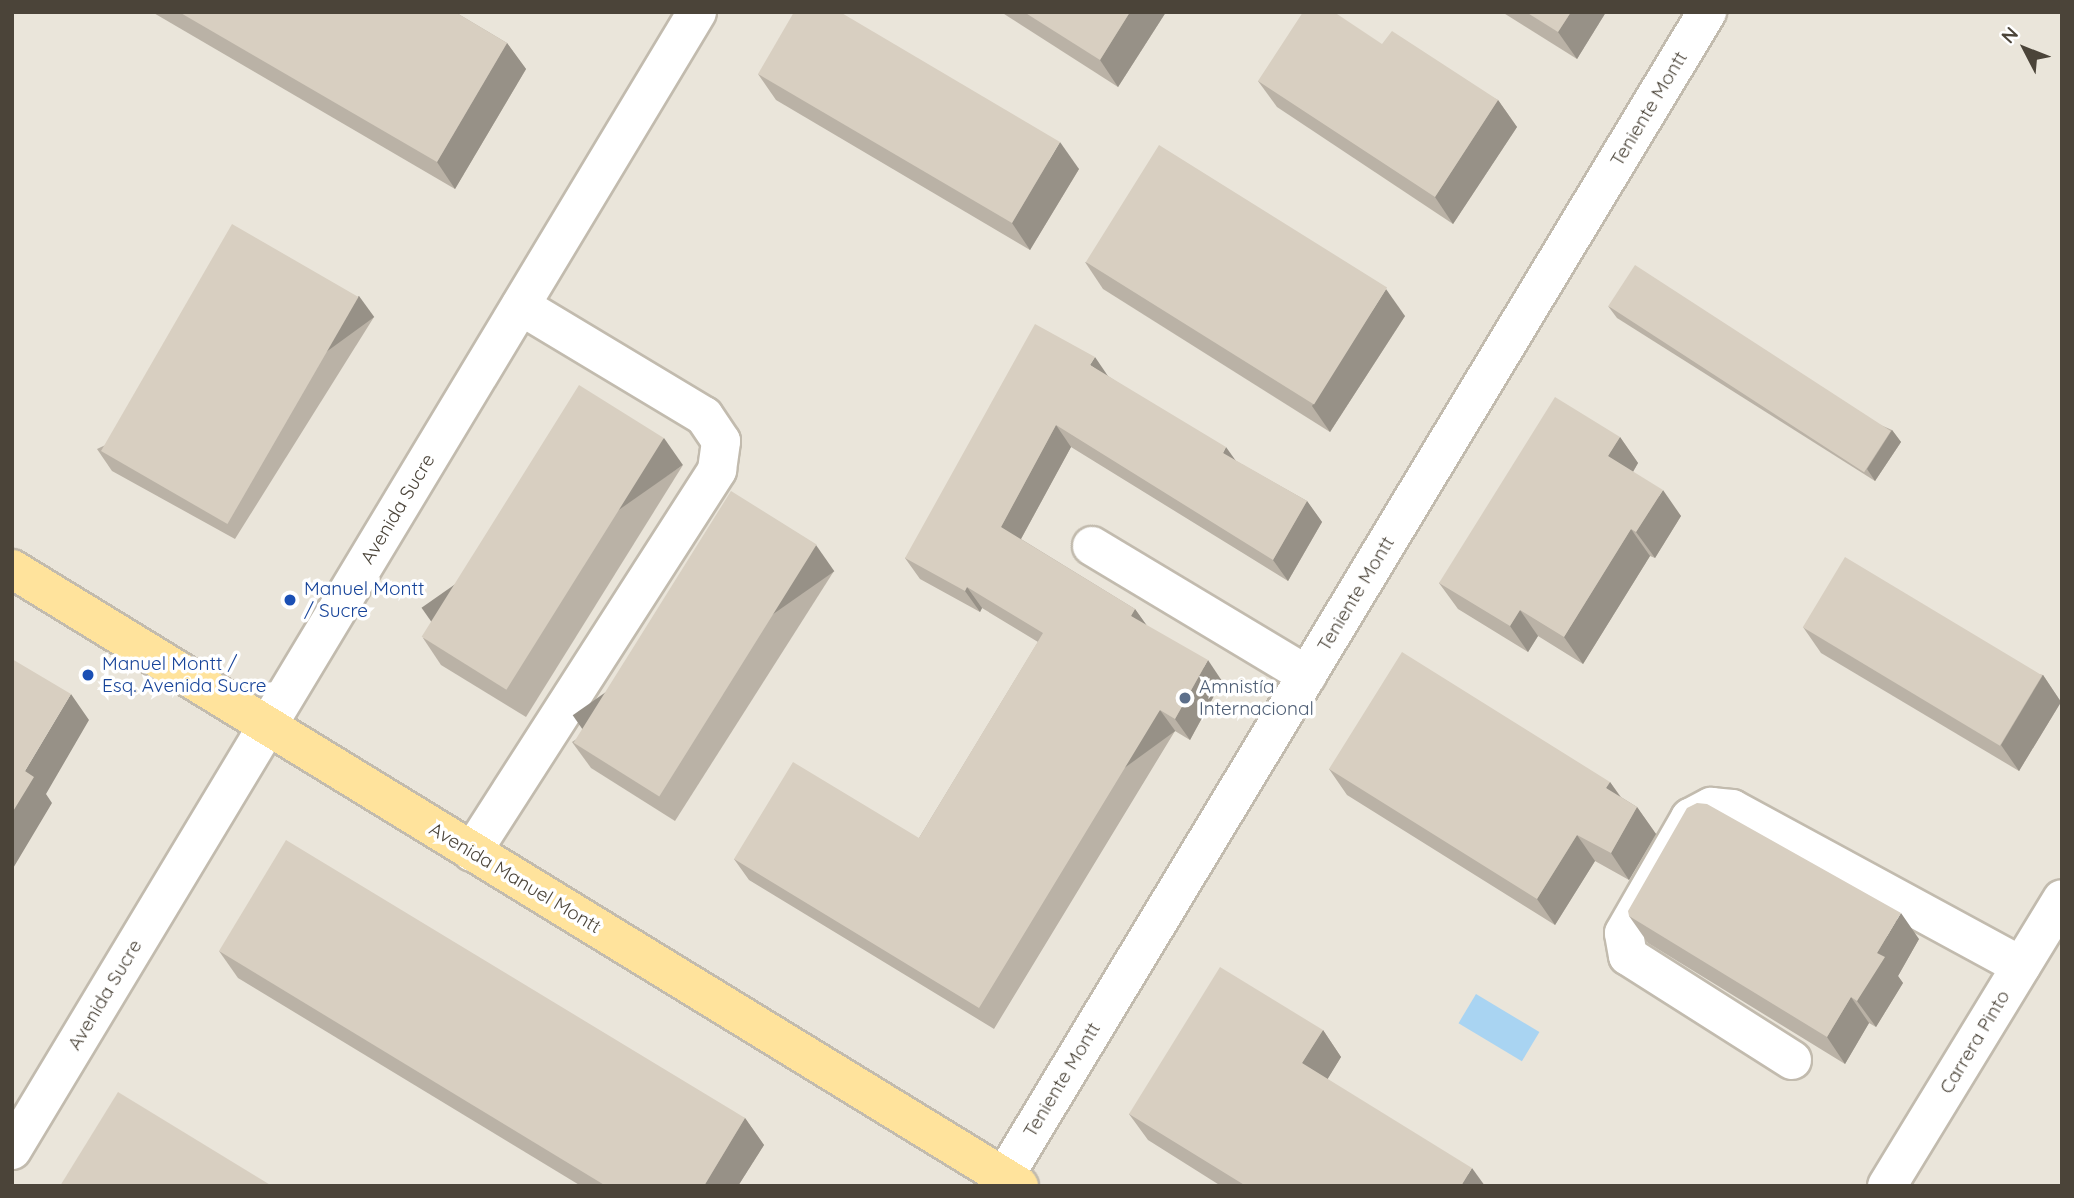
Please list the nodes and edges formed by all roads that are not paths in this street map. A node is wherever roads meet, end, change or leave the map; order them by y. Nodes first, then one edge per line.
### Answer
1 (697, 12) edge
2 (1707, 12) edge
3 (521, 306) junction
4 (1092, 546) dead end
5 (12, 569) edge
6 (1307, 675) junction
7 (267, 728) junction
8 (472, 852) junction
9 (2062, 899) edge
10 (2021, 966) junction
11 (1792, 1060) edge
12 (12, 1150) edge
13 (1011, 1181) edge
14 (1887, 1186) edge

1 - 3 street, Avenida Sucre
2 - 6 street, Teniente Montt
3 - 7 street, Avenida Sucre
3 - 8 street
4 - 6 street
5 - 7 main road, Avenida Manuel Montt
6 - 13 street, Teniente Montt
7 - 8 main road, Avenida Manuel Montt
7 - 12 street, Avenida Sucre
8 - 13 main road, Avenida Manuel Montt
9 - 10 street, Carrera Pinto
10 - 11 street
10 - 14 street, Carrera Pinto

